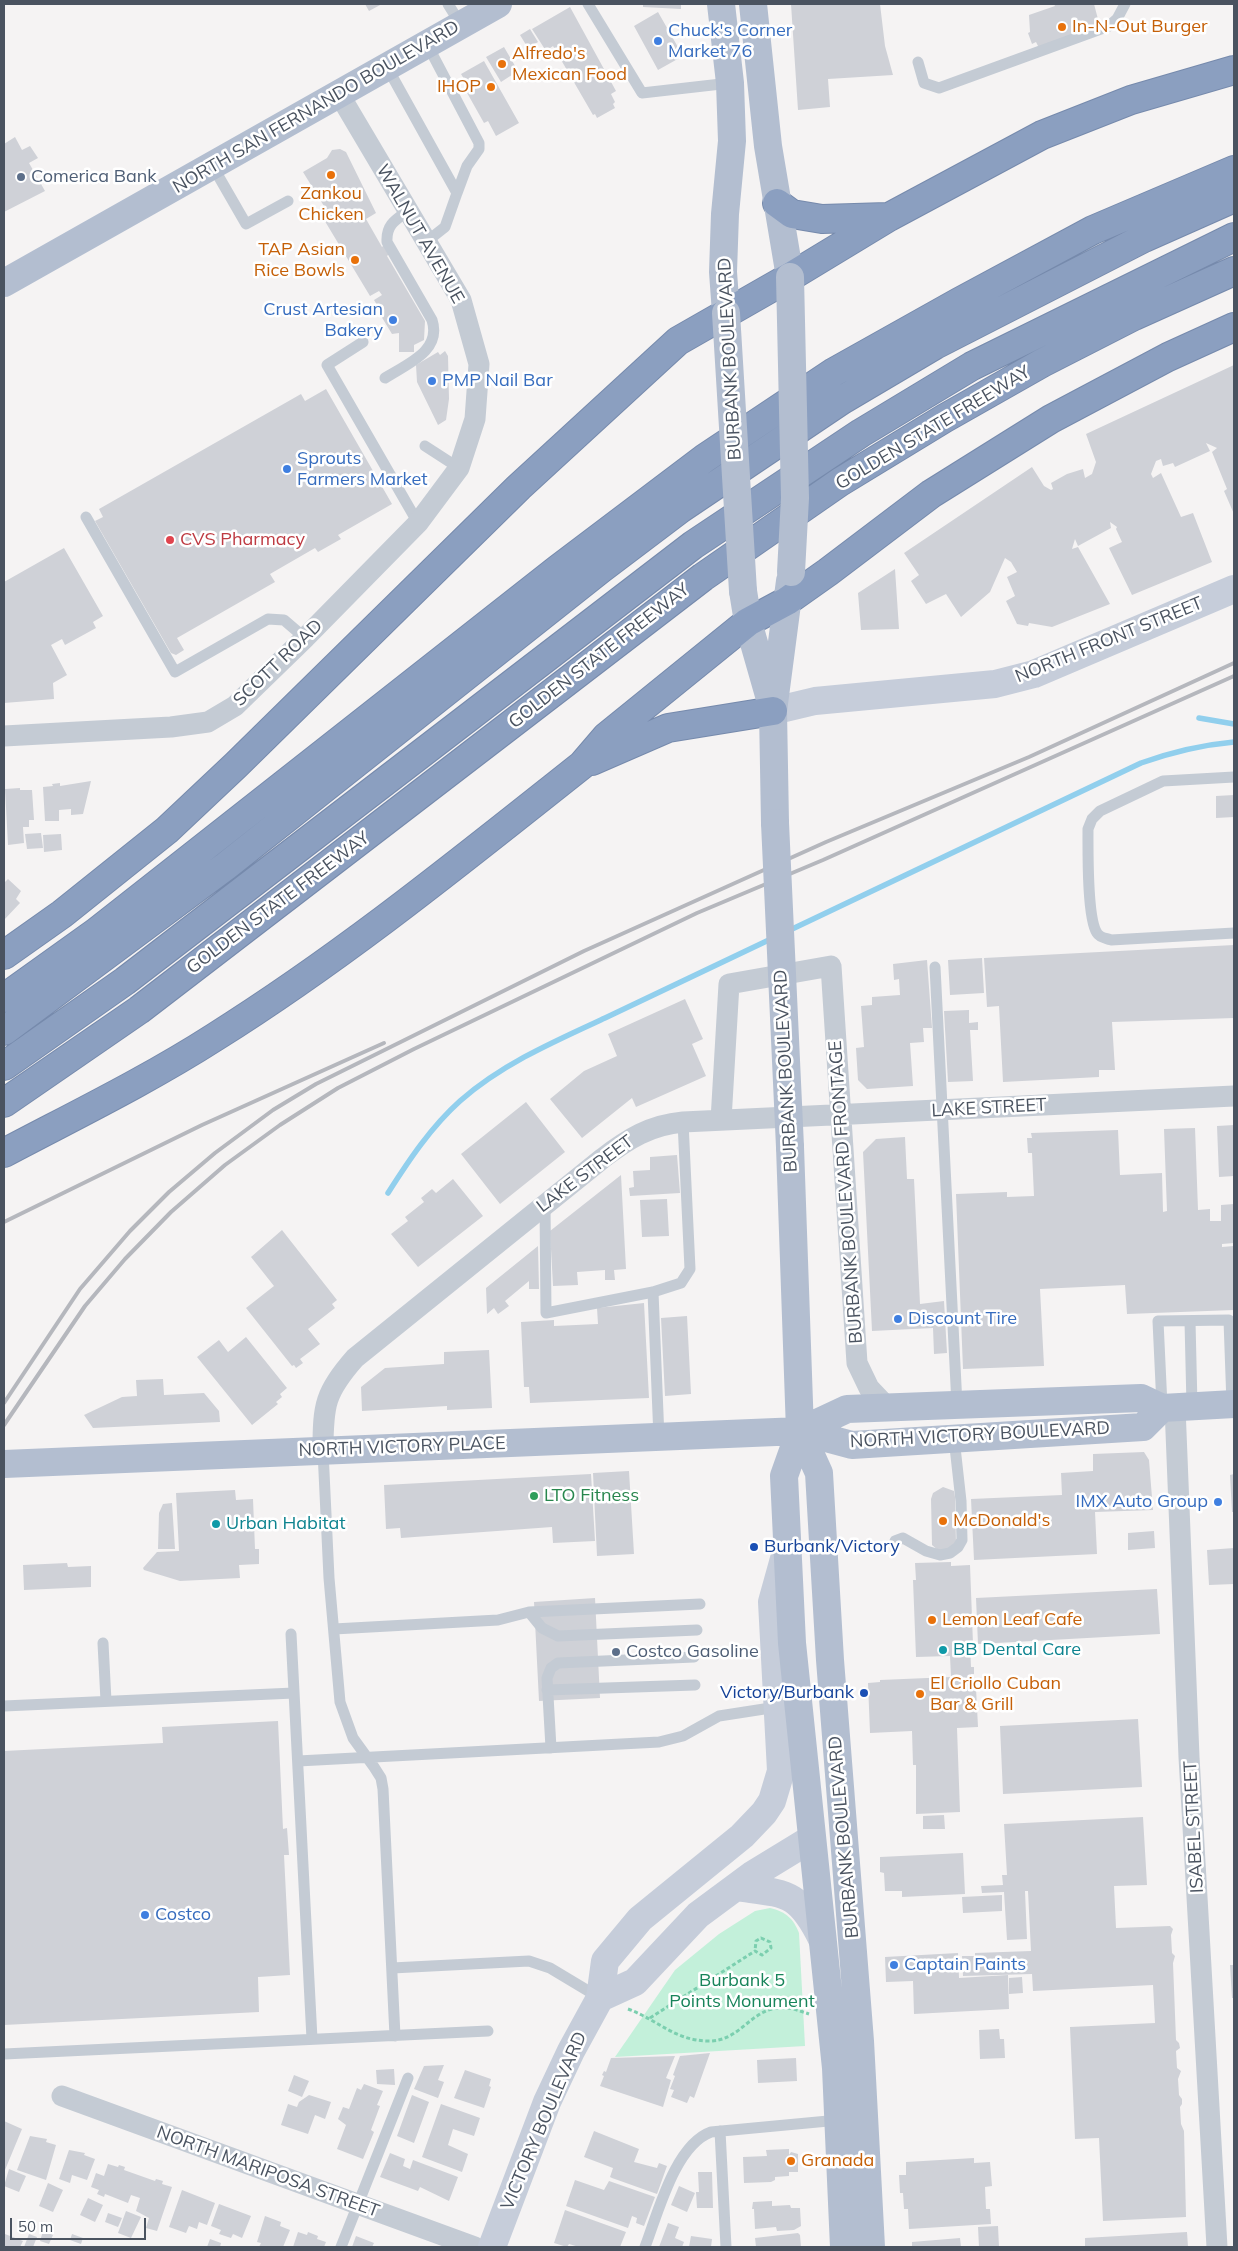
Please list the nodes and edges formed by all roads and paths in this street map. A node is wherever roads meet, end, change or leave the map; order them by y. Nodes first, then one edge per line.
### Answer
1 (498, 4) edge
2 (588, 4) edge
3 (721, 4) edge
4 (753, 4) edge
5 (1125, 4) edge
6 (454, 14) edge
7 (428, 44) junction
8 (918, 62) dead end
9 (387, 67) junction
10 (1234, 70) edge
11 (730, 83) junction
12 (339, 94) junction
13 (212, 165) junction
14 (1234, 170) edge
15 (457, 193) junction
16 (1234, 198) edge
17 (288, 201) dead end
18 (777, 203) junction
19 (408, 211) junction
20 (889, 217) junction
21 (1234, 236) edge
22 (426, 242) junction
23 (1234, 271) edge
24 (790, 277) junction
25 (4, 283) edge
26 (726, 313) junction
27 (1234, 327) edge
28 (363, 342) dead end
29 (385, 378) dead end
30 (425, 446) dead end
31 (459, 468) junction
32 (86, 517) dead end
33 (418, 523) junction
34 (1234, 589) edge
35 (787, 600) junction
36 (748, 622) junction
37 (305, 638) junction
38 (773, 710) junction
39 (4, 736) edge
40 (582, 766) junction
41 (1234, 777) edge
42 (1234, 933) edge
43 (4, 955) edge
44 (935, 967) dead end
45 (4, 998) edge
46 (4, 1031) edge
47 (4, 1066) edge
48 (1234, 1096) edge
49 (4, 1103) edge
50 (942, 1110) junction
51 (842, 1116) junction
52 (721, 1120) junction
53 (683, 1122) junction
54 (4, 1153) edge
55 (545, 1203) junction
56 (653, 1292) junction
57 (1190, 1321) junction
58 (957, 1404) junction
59 (1233, 1404) edge
60 (887, 1407) junction
61 (1176, 1407) junction
62 (800, 1431) junction
63 (659, 1438) junction
64 (954, 1438) junction
65 (323, 1449) junction
66 (4, 1464) edge
67 (895, 1541) dead end
68 (787, 1548) junction
69 (700, 1604) dead end
70 (529, 1612) junction
71 (334, 1629) junction
72 (697, 1630) dead end
73 (291, 1634) dead end
74 (103, 1643) dead end
75 (694, 1657) dead end
76 (694, 1685) dead end
77 (547, 1690) junction
78 (294, 1692) junction
79 (106, 1701) junction
80 (4, 1706) edge
81 (777, 1708) junction
82 (551, 1748) junction
83 (366, 1757) junction
84 (298, 1761) junction
85 (842, 1819) junction
86 (811, 1839) junction
87 (736, 1887) junction
88 (822, 1939) junction
89 (755, 1951) junction
90 (392, 1968) junction
91 (600, 1998) junction
92 (650, 2018) junction
93 (831, 2020) junction
94 (488, 2031) dead end
95 (395, 2036) junction
96 (312, 2040) junction
97 (4, 2054) edge
98 (408, 2078) dead end
99 (62, 2096) dead end
100 (839, 2120) junction
101 (720, 2131) junction
102 (358, 2204) junction
103 (341, 2247) edge
104 (475, 2247) edge
105 (492, 2247) edge
106 (645, 2247) edge
107 (726, 2247) edge
108 (844, 2247) edge
109 (872, 2247) edge
110 (1217, 2247) edge

1 - 6 main road, NORTH SAN FERNANDO BOULEVARD
2 - 11 lane
3 - 11 main road, BURBANK BOULEVARD
4 - 18 main road, BURBANK BOULEVARD
5 - 8 lane
6 - 7 main road, NORTH SAN FERNANDO BOULEVARD
7 - 9 main road, NORTH SAN FERNANDO BOULEVARD
7 - 15 lane
9 - 12 main road, NORTH SAN FERNANDO BOULEVARD
9 - 15 lane
10 - 20 highway
11 - 26 main road, BURBANK BOULEVARD
12 - 13 main road, NORTH SAN FERNANDO BOULEVARD
12 - 19 street, WALNUT AVENUE
13 - 17 lane
13 - 25 main road, NORTH SAN FERNANDO BOULEVARD
14 - 45 highway
15 - 22 lane
16 - 46 highway
18 - 20 highway
18 - 24 main road, BURBANK BOULEVARD
19 - 22 street, WALNUT AVENUE
19 - 29 lane
20 - 24 highway
21 - 47 highway
22 - 31 street, WALNUT AVENUE
23 - 49 highway, GOLDEN STATE FREEWAY
24 - 26 highway
24 - 35 main road, BURBANK BOULEVARD, bridge
26 - 36 main road, BURBANK BOULEVARD, bridge
26 - 43 highway
27 - 35 highway
28 - 33 lane
30 - 31 lane
31 - 33 street, SCOTT ROAD
32 - 37 lane
33 - 37 street, SCOTT ROAD
34 - 38 main road, NORTH FRONT STREET
35 - 36 highway
35 - 38 main road, BURBANK BOULEVARD
36 - 38 main road, BURBANK BOULEVARD
36 - 40 highway
37 - 39 street, SCOTT ROAD
38 - 40 highway
38 - 62 main road, BURBANK BOULEVARD, bridge
40 - 54 highway
41 - 42 lane
44 - 50 lane
48 - 50 street, LAKE STREET
50 - 51 street, LAKE STREET
50 - 58 lane
51 - 52 street, LAKE STREET
51 - 52 street, BURBANK BOULEVARD FRONTAGE
51 - 60 street, BURBANK BOULEVARD FRONTAGE
52 - 53 street, LAKE STREET
53 - 55 street, LAKE STREET
53 - 56 lane
55 - 56 lane
55 - 65 street, LAKE STREET
56 - 63 lane
57 - 59 lane
57 - 61 lane
57 - 61 lane
58 - 60 main road, NORTH VICTORY BOULEVARD
58 - 61 main road, NORTH VICTORY BOULEVARD
59 - 61 main road, NORTH VICTORY BOULEVARD
60 - 62 main road, NORTH VICTORY BOULEVARD
61 - 64 main road, NORTH VICTORY BOULEVARD
61 - 110 street, ISABEL STREET
62 - 63 main road, NORTH VICTORY PLACE
62 - 64 main road, NORTH VICTORY BOULEVARD
62 - 68 main road, BURBANK BOULEVARD
62 - 85 main road, BURBANK BOULEVARD
63 - 65 main road, NORTH VICTORY PLACE
64 - 67 lane
65 - 66 main road, NORTH VICTORY PLACE
65 - 71 lane
68 - 81 main road, VICTORY BOULEVARD
68 - 86 main road, BURBANK BOULEVARD
69 - 70 lane
70 - 71 lane
70 - 72 lane
71 - 83 lane
73 - 78 lane
74 - 79 lane
75 - 77 lane
76 - 77 lane
77 - 82 lane
78 - 79 lane
78 - 84 lane
79 - 80 lane
81 - 82 lane
81 - 91 main road, VICTORY BOULEVARD
82 - 83 lane
83 - 84 lane
83 - 90 lane
84 - 96 lane
85 - 86 main road
85 - 109 main road, BURBANK BOULEVARD
86 - 87 main road
86 - 88 main road, BURBANK BOULEVARD
87 - 88 main road
87 - 91 main road
88 - 93 main road, BURBANK BOULEVARD
89 - 89 path
89 - 92 path
90 - 91 lane
90 - 95 lane
91 - 92 path
91 - 105 main road, VICTORY BOULEVARD
92 - 93 path
93 - 100 main road, BURBANK BOULEVARD
94 - 95 lane
95 - 96 lane
96 - 97 lane
98 - 102 lane
99 - 102 street, NORTH MARIPOSA STREET
100 - 101 lane
100 - 108 main road, BURBANK BOULEVARD
101 - 106 lane
101 - 107 lane
102 - 103 lane
102 - 104 street, NORTH MARIPOSA STREET

